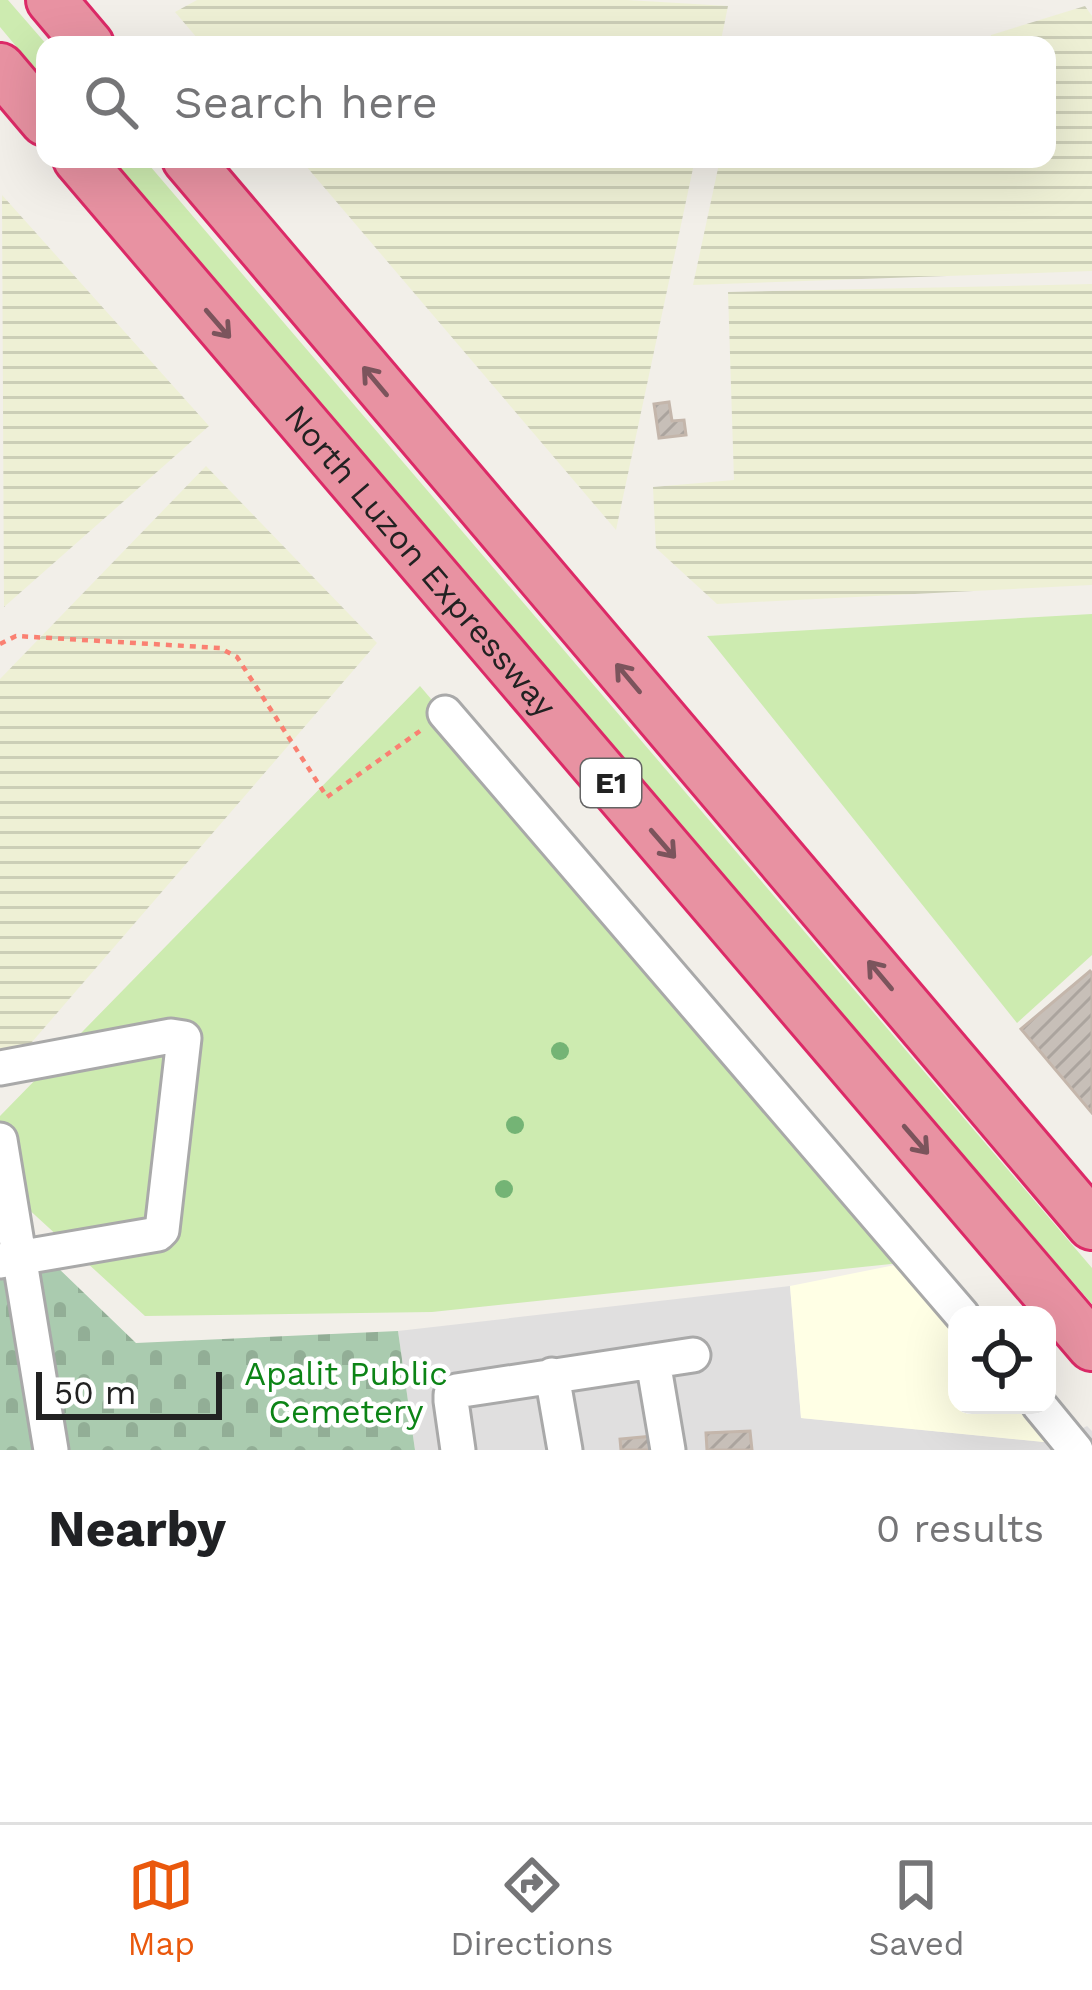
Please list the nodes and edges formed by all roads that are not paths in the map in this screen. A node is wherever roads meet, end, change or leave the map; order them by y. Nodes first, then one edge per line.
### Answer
1 (51, 0) edge
2 (81, 36) edge
3 (0, 68) edge
4 (36, 110) edge
5 (86, 168) edge
6 (195, 168) edge
7 (445, 713) road end
8 (0, 1068) edge
9 (0, 1140) edge
10 (1092, 1225) edge
11 (10, 1260) edge
12 (954, 1306) edge
13 (1092, 1346) edge
14 (693, 1355) dead end
15 (653, 1361) junction
16 (552, 1375) junction
17 (1046, 1414) edge
18 (51, 1450) edge
19 (458, 1450) edge
20 (565, 1450) edge
21 (668, 1450) edge
22 (1076, 1450) edge

1 - 2 highway
3 - 4 highway
5 -> 13 highway, North Luzon Expressway / E1
10 -> 6 highway, E1
7 - 12 street
8 - 11 street
9 - 11 street
11 - 18 street
14 - 15 street
15 - 16 street
15 - 21 street
16 - 19 street
16 - 20 street
17 - 22 street

